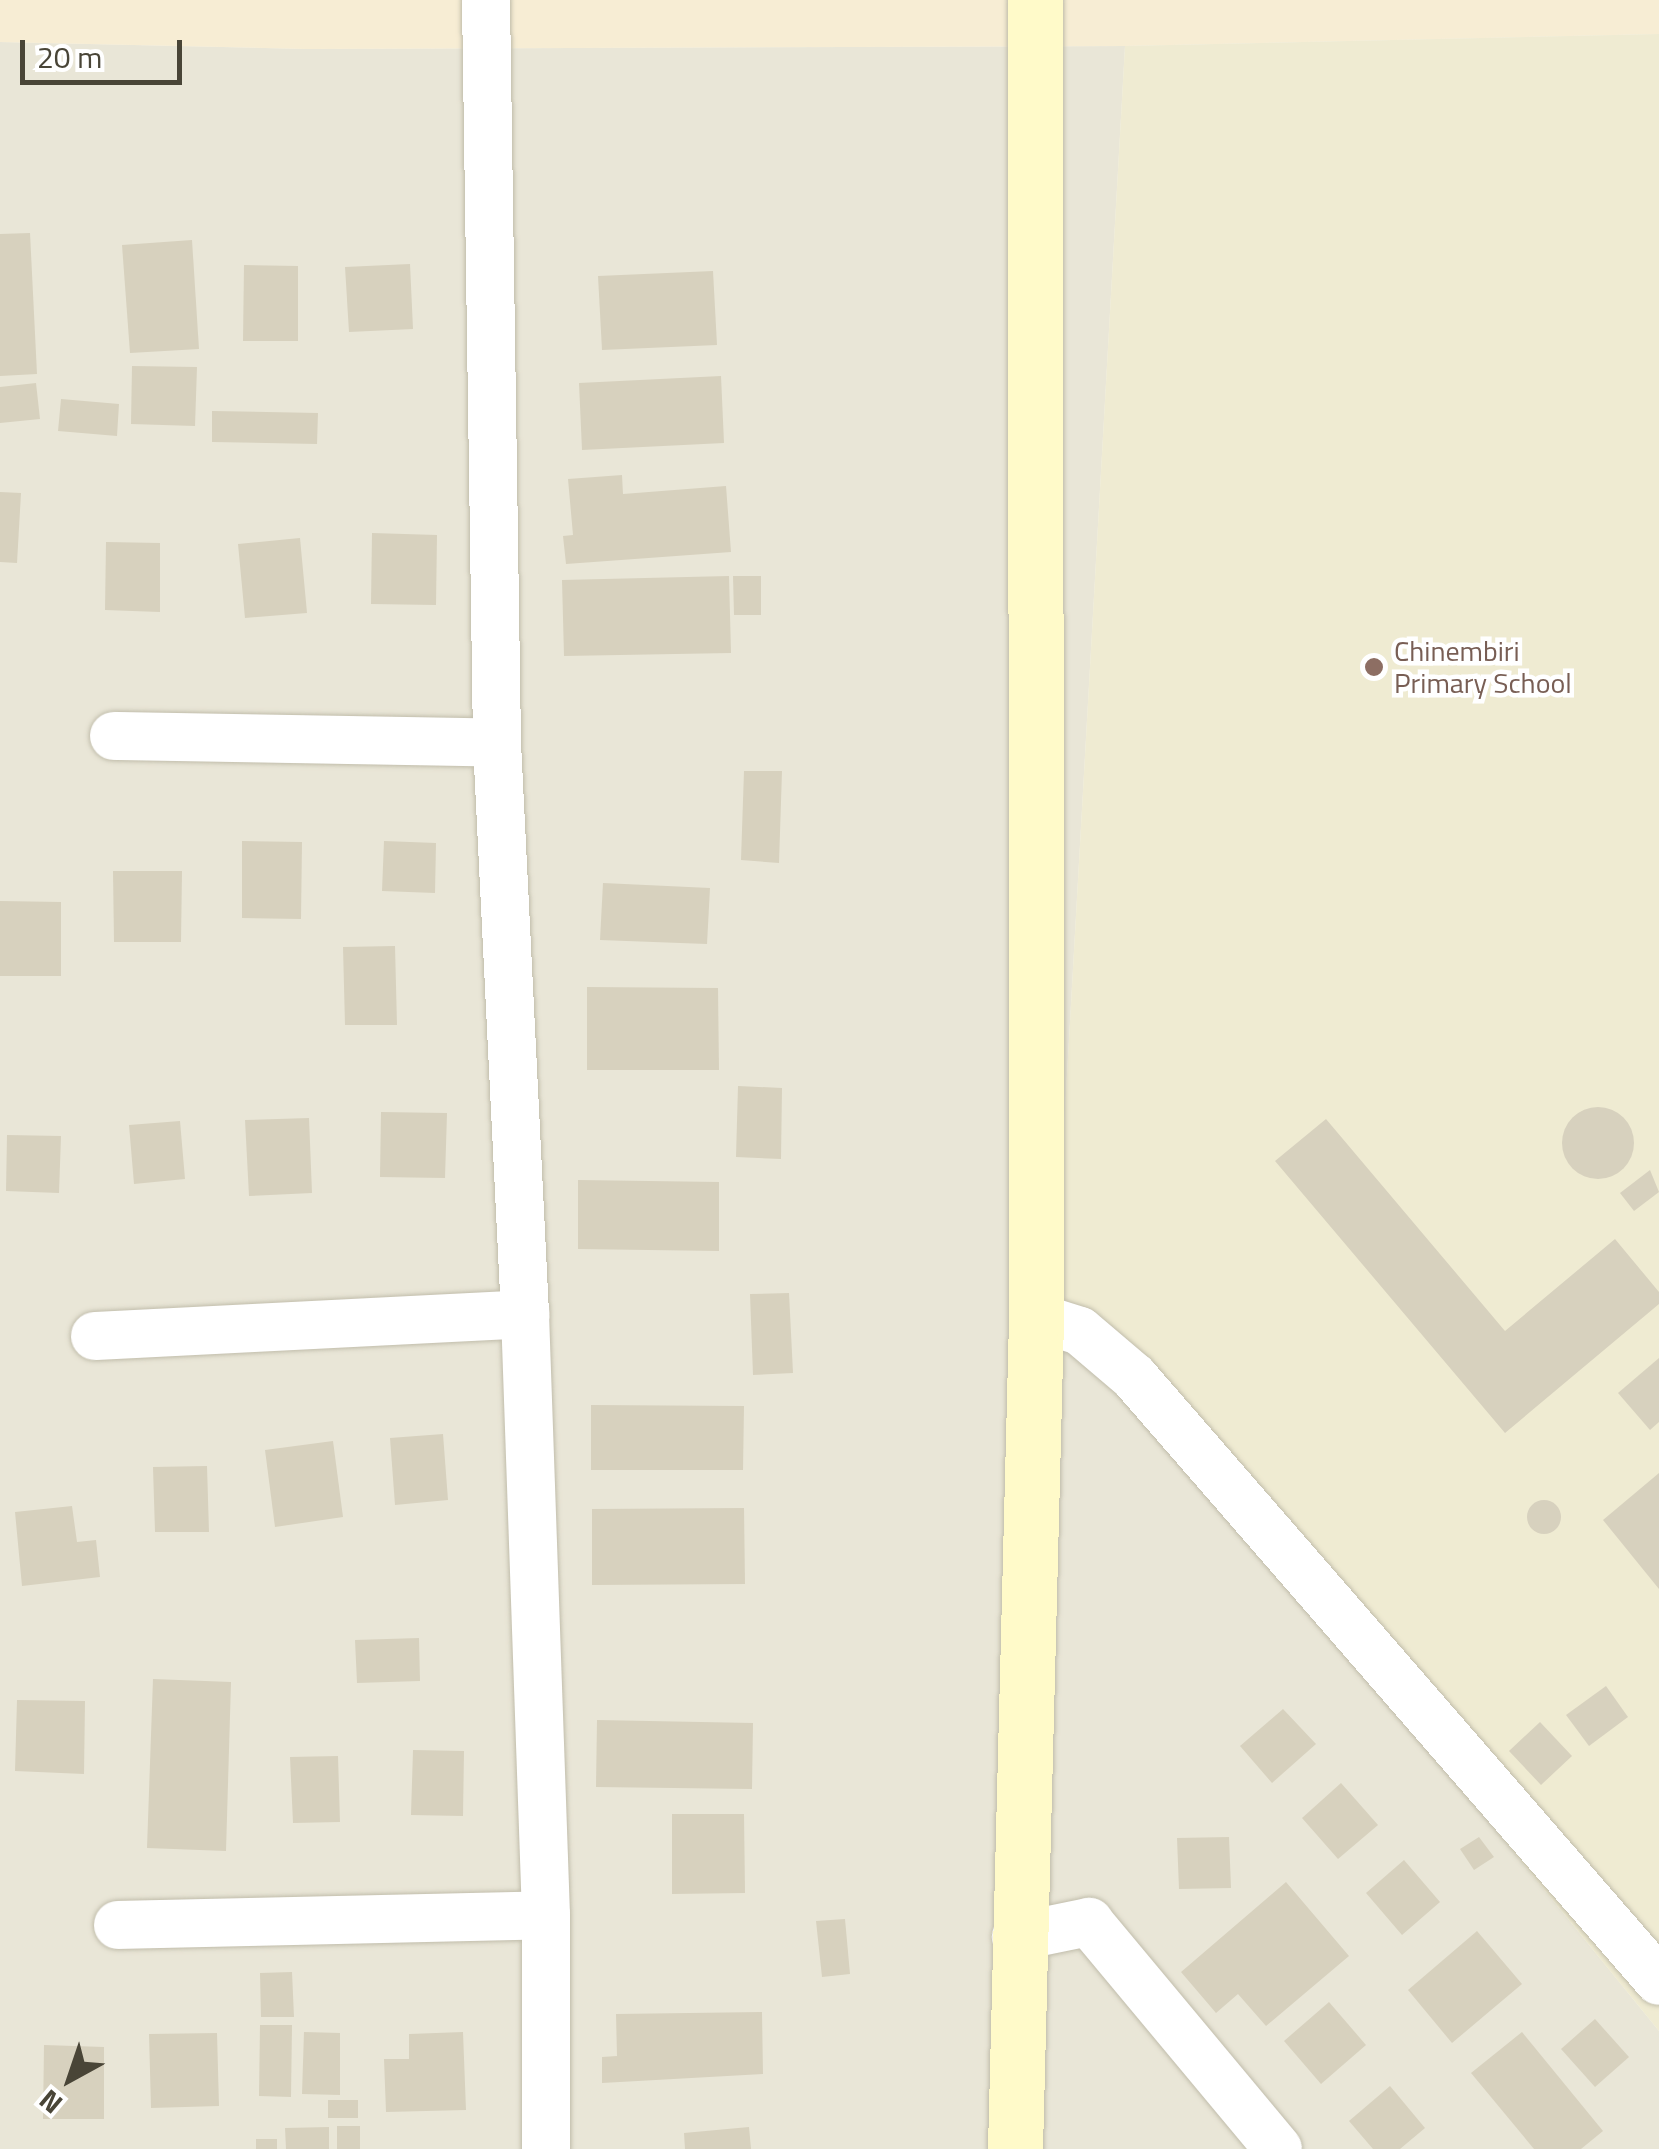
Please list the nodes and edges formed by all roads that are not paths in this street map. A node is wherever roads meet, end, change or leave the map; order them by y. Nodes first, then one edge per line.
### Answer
1 (486, 0) edge
2 (1035, 0) edge
3 (114, 736) dead end
4 (497, 743) junction
5 (526, 1314) junction
6 (1036, 1317) junction
7 (95, 1336) dead end
8 (546, 1916) junction
9 (118, 1925) dead end
10 (1016, 1937) junction
11 (1659, 1981) edge
12 (546, 2149) edge
13 (1015, 2149) edge
14 (1278, 2149) edge

1 - 4 street
2 - 6 street
3 - 4 street
4 - 5 street
5 - 7 street
5 - 8 street
6 - 10 street
6 - 11 street
8 - 9 street
8 - 12 street
10 - 13 street
10 - 14 street

